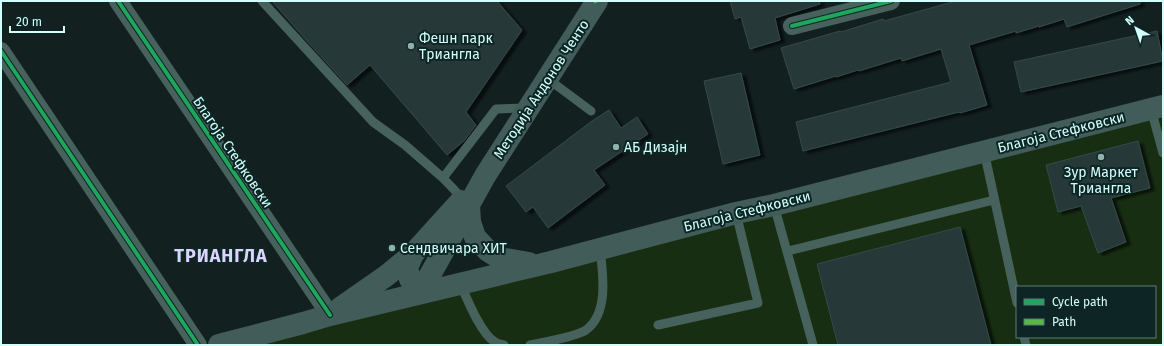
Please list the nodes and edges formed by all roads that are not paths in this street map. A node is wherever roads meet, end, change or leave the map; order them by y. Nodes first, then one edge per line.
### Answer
1 (118, 1) edge
2 (262, 1) edge
3 (891, 1) edge
4 (596, 2) edge
5 (792, 26) dead end
6 (1, 51) edge
7 (548, 79) junction
8 (529, 108) junction
9 (1157, 108) edge
10 (591, 111) dead end
11 (984, 151) junction
12 (1163, 153) edge
13 (443, 178) junction
14 (994, 200) junction
15 (466, 202) junction
16 (774, 205) junction
17 (736, 213) junction
18 (600, 249) junction
19 (788, 251) junction
20 (413, 254) junction
21 (538, 264) junction
22 (460, 283) junction
23 (420, 293) junction
24 (1016, 299) edge
25 (330, 315) junction
26 (658, 325) dead end
27 (198, 345) edge
28 (219, 345) edge
29 (504, 345) edge
30 (530, 345) edge
31 (813, 345) edge

1 - 25 street, Благоја Стефковски
2 - 13 lane
3 - 5 street
4 - 7 main road, Методија Андонов Ченто
6 - 27 street
7 - 8 main road, Методија Андонов Ченто
7 - 10 lane
8 - 13 lane
8 - 15 main road, Методија Андонов Ченто
9 - 11 main road, Благоја Стефковски
9 - 12 lane
11 - 14 lane
11 - 16 main road, Благоја Стефковски
13 - 15 lane
14 - 19 lane
14 - 24 lane
15 - 20 main road, Методија Андонов Ченто
15 - 21 main road
15 - 23 main road, Методија Андонов Ченто
16 - 17 main road, Благоја Стефковски
16 - 19 lane
17 - 18 main road, Благоја Стефковски
17 - 26 lane
18 - 21 main road, Благоја Стефковски
18 - 30 lane
19 - 31 lane
20 - 23 main road, Методија Андонов Ченто
20 - 25 main road
21 - 22 main road, Благоја Стефковски
22 - 23 main road, Благоја Стефковски
22 - 29 lane
23 - 25 main road, Благоја Стефковски
25 - 28 main road, Благоја Стефковски

